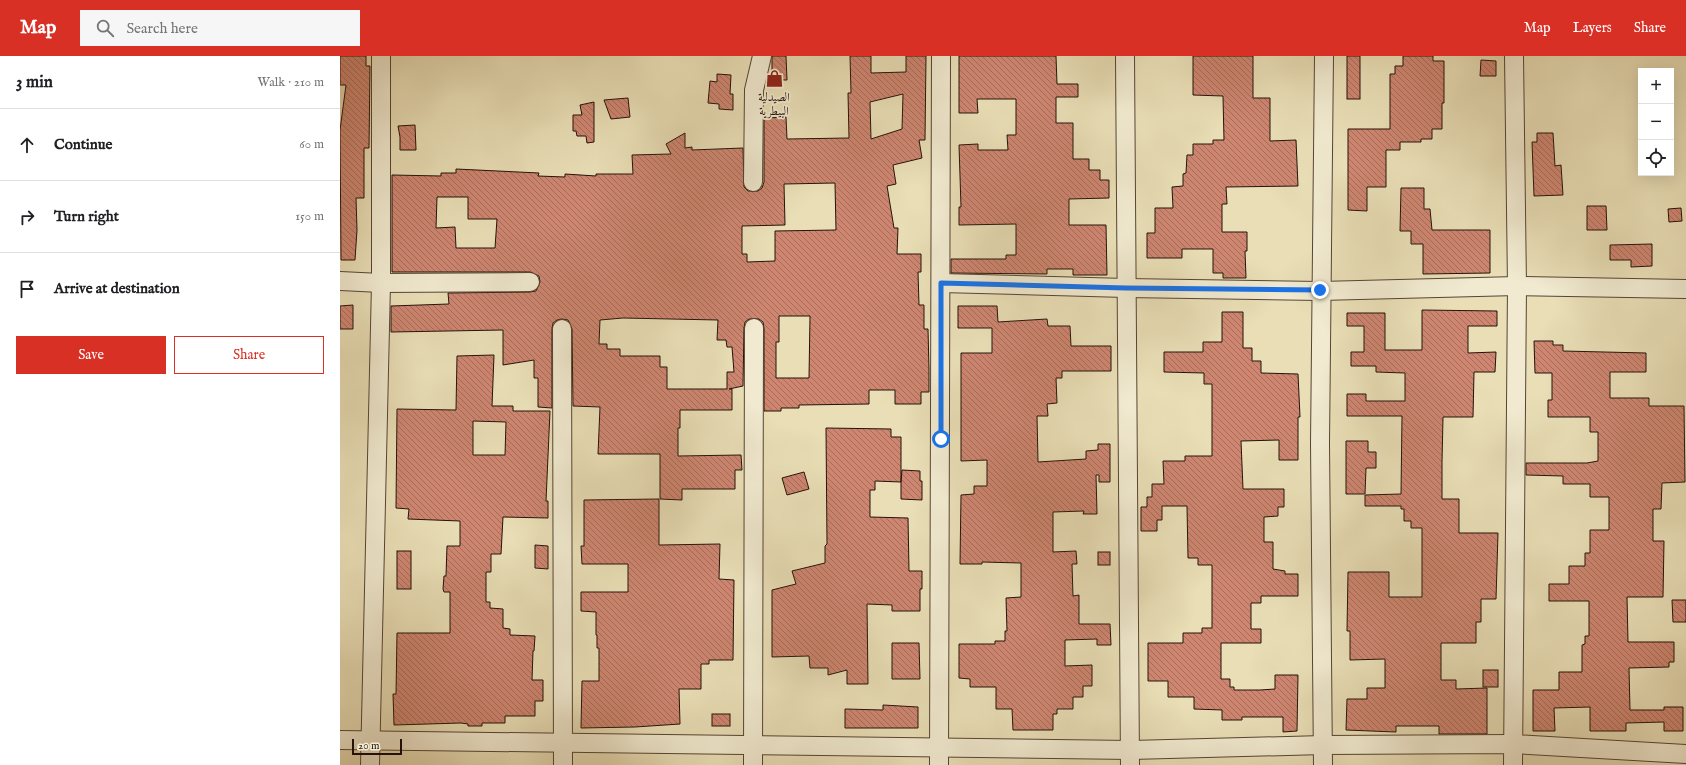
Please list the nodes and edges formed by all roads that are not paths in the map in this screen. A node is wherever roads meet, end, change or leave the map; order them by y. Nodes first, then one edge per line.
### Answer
1 (381, 56) edge
2 (762, 56) edge
3 (940, 56) edge
4 (1125, 56) edge
5 (1324, 56) edge
6 (1514, 56) edge
7 (753, 182) dead end
8 (340, 281) edge
9 (530, 282) dead end
10 (381, 283) junction
11 (941, 283) junction
12 (1517, 286) junction
13 (1126, 288) junction
14 (1686, 289) edge
15 (1320, 290) junction
16 (754, 328) dead end
17 (562, 329) dead end
18 (340, 740) edge
19 (370, 740) junction
20 (563, 741) junction
21 (753, 744) junction
22 (1513, 744) junction
23 (1323, 746) junction
24 (1686, 754) edge
25 (939, 756) edge
26 (1131, 757) edge
27 (370, 765) edge
28 (563, 765) edge
29 (753, 765) edge
30 (1323, 765) edge
31 (1513, 765) edge

1 - 10 street
2 - 7 street
3 - 11 street
4 - 13 street
5 - 15 street
6 - 12 street
8 - 10 street
9 - 10 street
10 - 19 street
11 - 13 street
11 - 25 street
12 - 14 street
12 - 15 street
12 - 22 street
13 - 15 street
13 - 26 street
15 - 23 street
16 - 21 street
17 - 20 street
18 - 19 street
19 - 20 street
19 - 27 street
20 - 21 street
20 - 28 street
21 - 25 street
21 - 29 street
22 - 23 street
22 - 24 street
22 - 31 street
23 - 26 street
23 - 30 street
25 - 26 street

